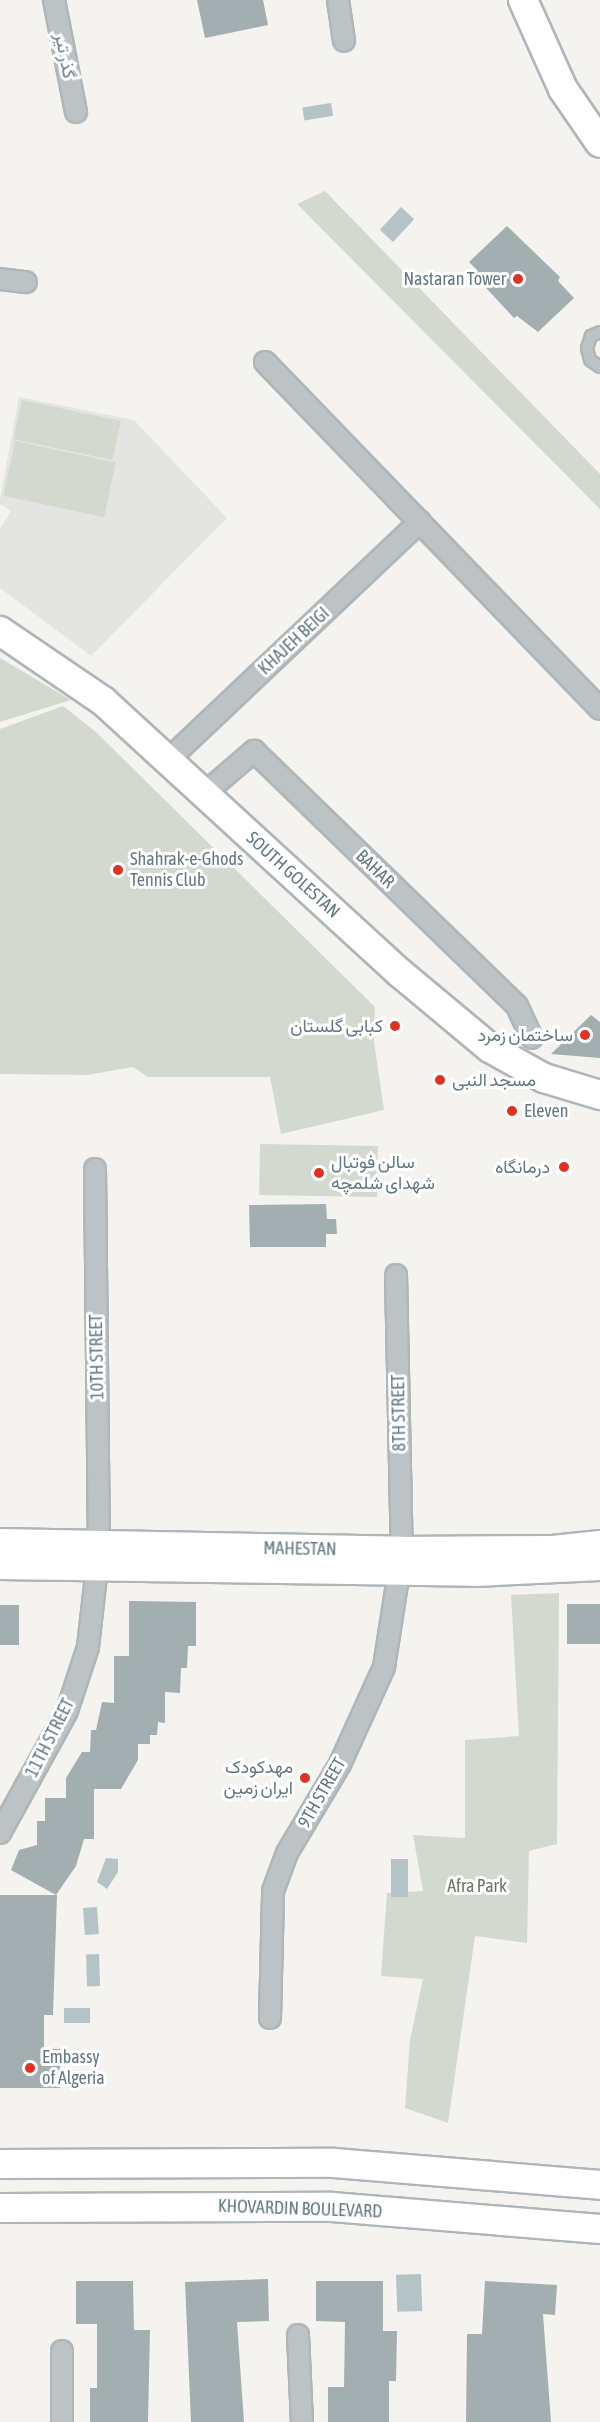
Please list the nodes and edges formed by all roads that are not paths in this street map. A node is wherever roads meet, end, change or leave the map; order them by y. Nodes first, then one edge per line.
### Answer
1 (54, 0) edge
2 (338, 0) edge
3 (523, 0) edge
4 (344, 41) dead end
5 (76, 112) dead end
6 (600, 143) edge
7 (0, 279) edge
8 (26, 282) dead end
9 (600, 332) edge
10 (265, 362) dead end
11 (600, 367) edge
12 (420, 522) junction
13 (0, 631) edge
14 (600, 709) edge
15 (168, 760) junction
16 (205, 794) junction
17 (532, 1038) dead end
18 (600, 1095) edge
19 (95, 1169) dead end
20 (396, 1275) dead end
21 (0, 1544) edge
22 (600, 1545) edge
23 (98, 1556) junction
24 (401, 1561) junction
25 (0, 1565) edge
26 (600, 1566) edge
27 (0, 1833) edge
28 (270, 2018) dead end
29 (0, 2164) edge
30 (600, 2185) edge
31 (0, 2208) edge
32 (600, 2229) edge
33 (298, 2335) dead end
34 (62, 2351) dead end
35 (62, 2422) edge
36 (302, 2422) edge

1 - 5 street, گذر تیر
2 - 4 street
3 - 6 street
7 - 8 street
9 - 11 lane
10 - 12 street
12 - 14 street
12 - 15 street, KHAJEH BEIGI
13 - 15 street, SOUTH GOLESTAN
15 - 16 street, SOUTH GOLESTAN
16 - 17 street, BAHAR
16 - 18 street, SOUTH GOLESTAN
19 - 23 street, 10TH STREET
20 - 24 street, 8TH STREET
21 - 23 street, MAHESTAN
22 - 24 street, MAHESTAN
23 - 24 street, MAHESTAN
23 - 25 street
23 - 27 street, 11TH STREET
24 - 26 street
24 - 28 street, 9TH STREET
29 - 30 street
31 - 32 street, KHOVARDIN BOULEVARD
33 - 36 street
34 - 35 street

